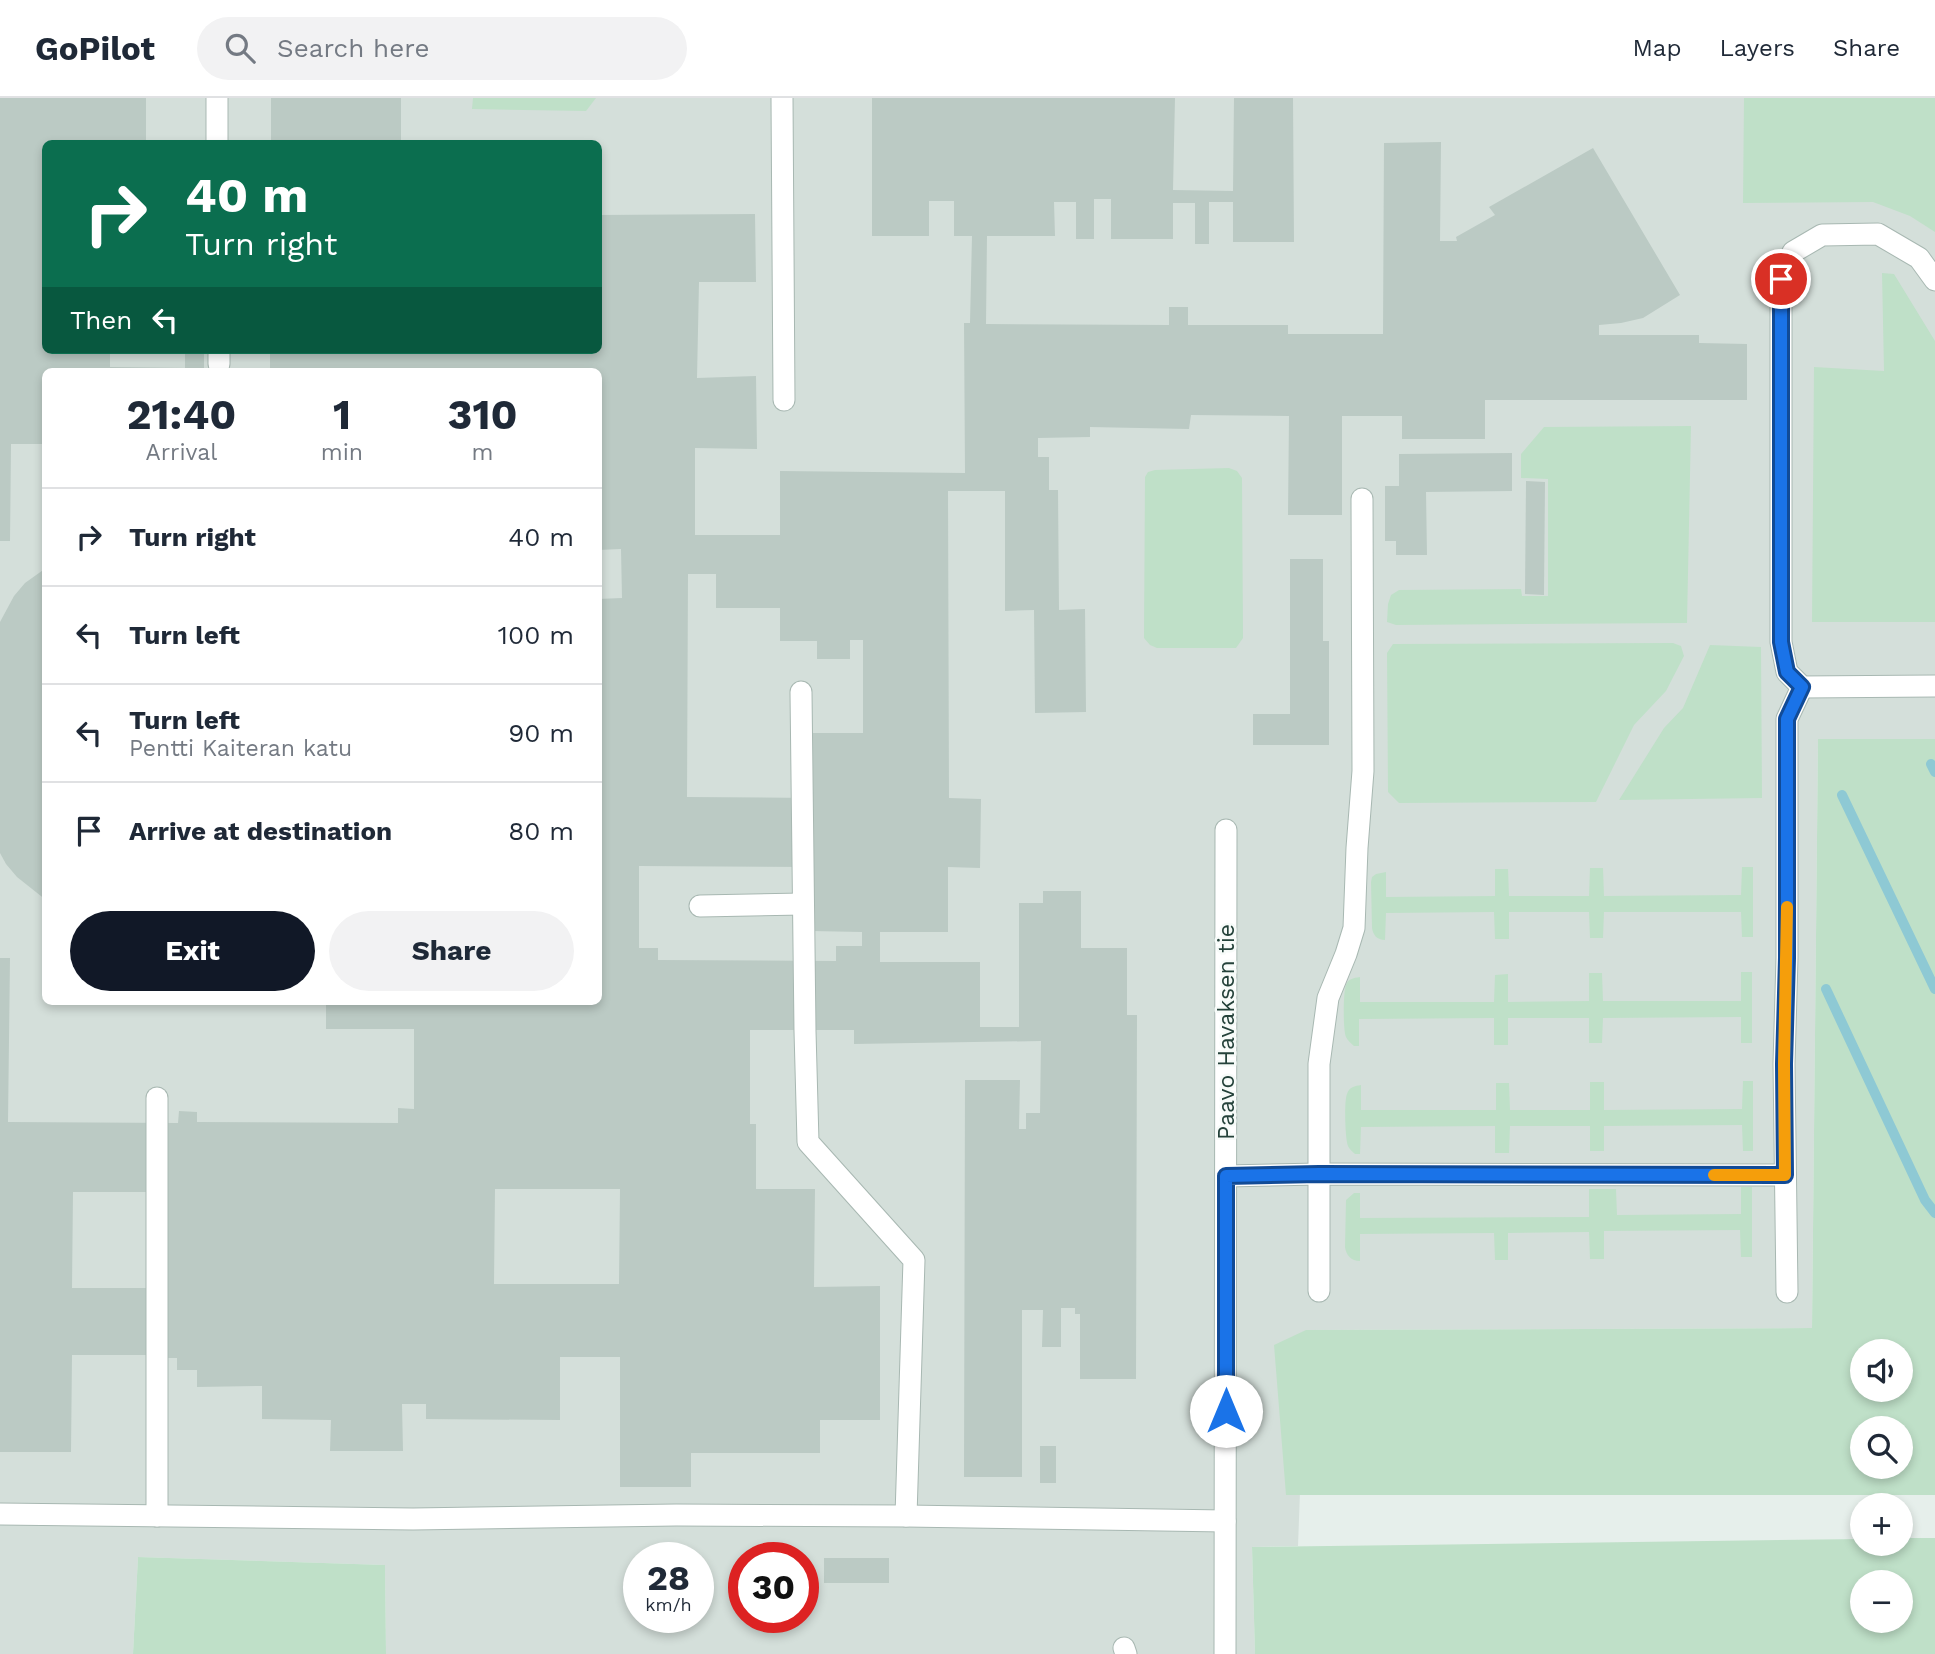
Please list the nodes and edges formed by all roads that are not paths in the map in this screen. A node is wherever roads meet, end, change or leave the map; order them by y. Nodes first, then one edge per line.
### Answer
1 (217, 98) edge
2 (782, 98) edge
3 (217, 140) edge
4 (1935, 280) edge
5 (784, 400) dead end
6 (1362, 499) dead end
7 (1935, 686) edge
8 (1802, 687) junction
9 (801, 692) dead end
10 (1226, 830) dead end
11 (803, 904) junction
12 (700, 906) dead end
13 (157, 1098) dead end
14 (1319, 1174) junction
15 (1785, 1175) junction
16 (1226, 1176) junction
17 (1319, 1291) dead end
18 (1787, 1292) dead end
19 (0, 1514) edge
20 (158, 1516) junction
21 (906, 1516) junction
22 (1226, 1521) junction
23 (1226, 1654) edge

1 - 3 street
2 - 5 street
4 - 8 street
6 - 14 street
7 - 8 street
8 - 15 street
9 - 11 street
10 - 16 street, Paavo Havaksen tie
11 - 12 street
11 - 21 street
13 - 20 street
14 - 15 street
14 - 16 street
14 - 17 street
15 - 18 street
16 - 22 street, Paavo Havaksen tie
19 - 20 street
20 - 21 street
21 - 22 street
22 - 23 street, Paavo Havaksen tie

